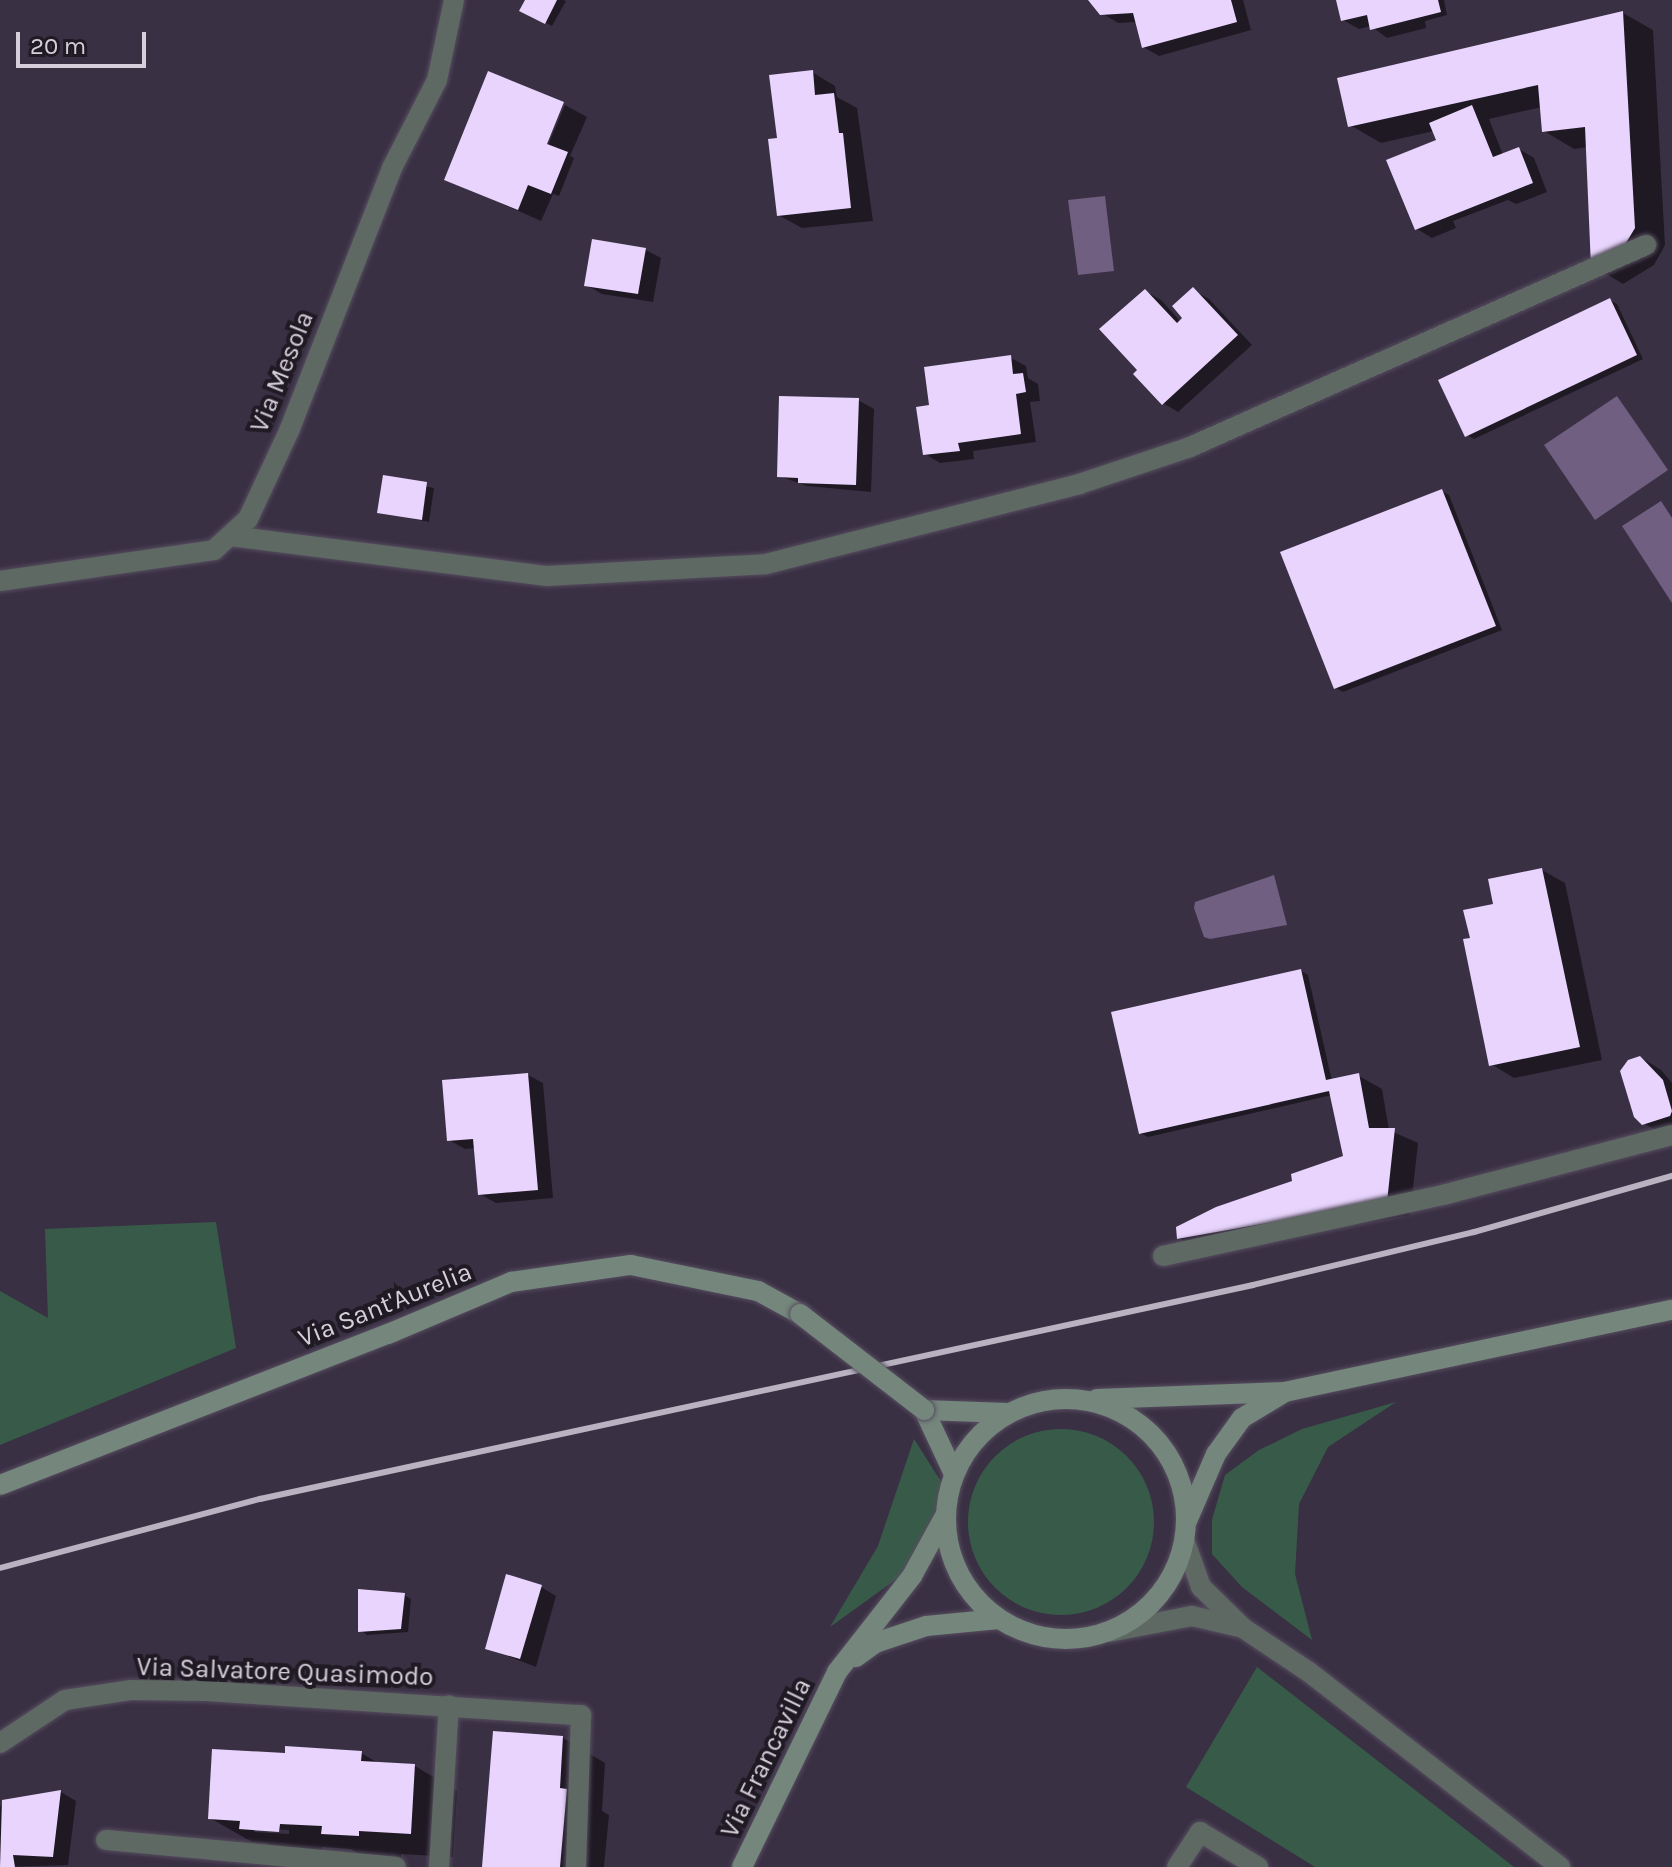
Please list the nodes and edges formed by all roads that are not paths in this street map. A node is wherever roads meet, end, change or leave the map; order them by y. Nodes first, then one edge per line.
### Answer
1 (454, 0) edge
2 (1646, 245) dead end
3 (230, 536) junction
4 (0, 581) edge
5 (1672, 1135) edge
6 (1163, 1256) dead end
7 (1672, 1310) edge
8 (1285, 1392) junction
9 (1083, 1399) junction
10 (924, 1410) junction
11 (1007, 1413) junction
12 (954, 1474) junction
13 (0, 1485) edge
14 (946, 1514) junction
15 (1186, 1532) junction
16 (999, 1619) junction
17 (1243, 1628) junction
18 (1109, 1632) junction
19 (837, 1672) junction
20 (449, 1705) junction
21 (0, 1743) edge
22 (106, 1840) dead end
23 (396, 1867) edge
24 (439, 1867) edge
25 (576, 1867) edge
26 (742, 1867) edge
27 (1177, 1867) edge
28 (1258, 1867) edge
29 (1560, 1867) edge

1 - 3 street, Via Mesola
2 - 3 street
3 - 4 street, Via Mesola
5 - 6 street
7 - 8 main road
8 - 9 main road
8 - 15 main road
9 - 11 main road
9 - 15 main road
10 - 11 main road
10 - 12 main road
10 - 13 main road, Via Sant'Aurelia, bridge
11 - 12 main road
12 - 14 main road
14 - 16 main road
14 - 19 main road
15 - 17 street
15 - 18 main road
16 - 18 main road
16 - 19 main road
17 - 18 street
17 - 29 street
19 - 26 main road, Via Francavilla
20 - 21 street, Via Salvatore Quasimodo
20 - 24 street
20 - 25 street, Via Salvatore Quasimodo
22 - 23 street
27 - 28 street

